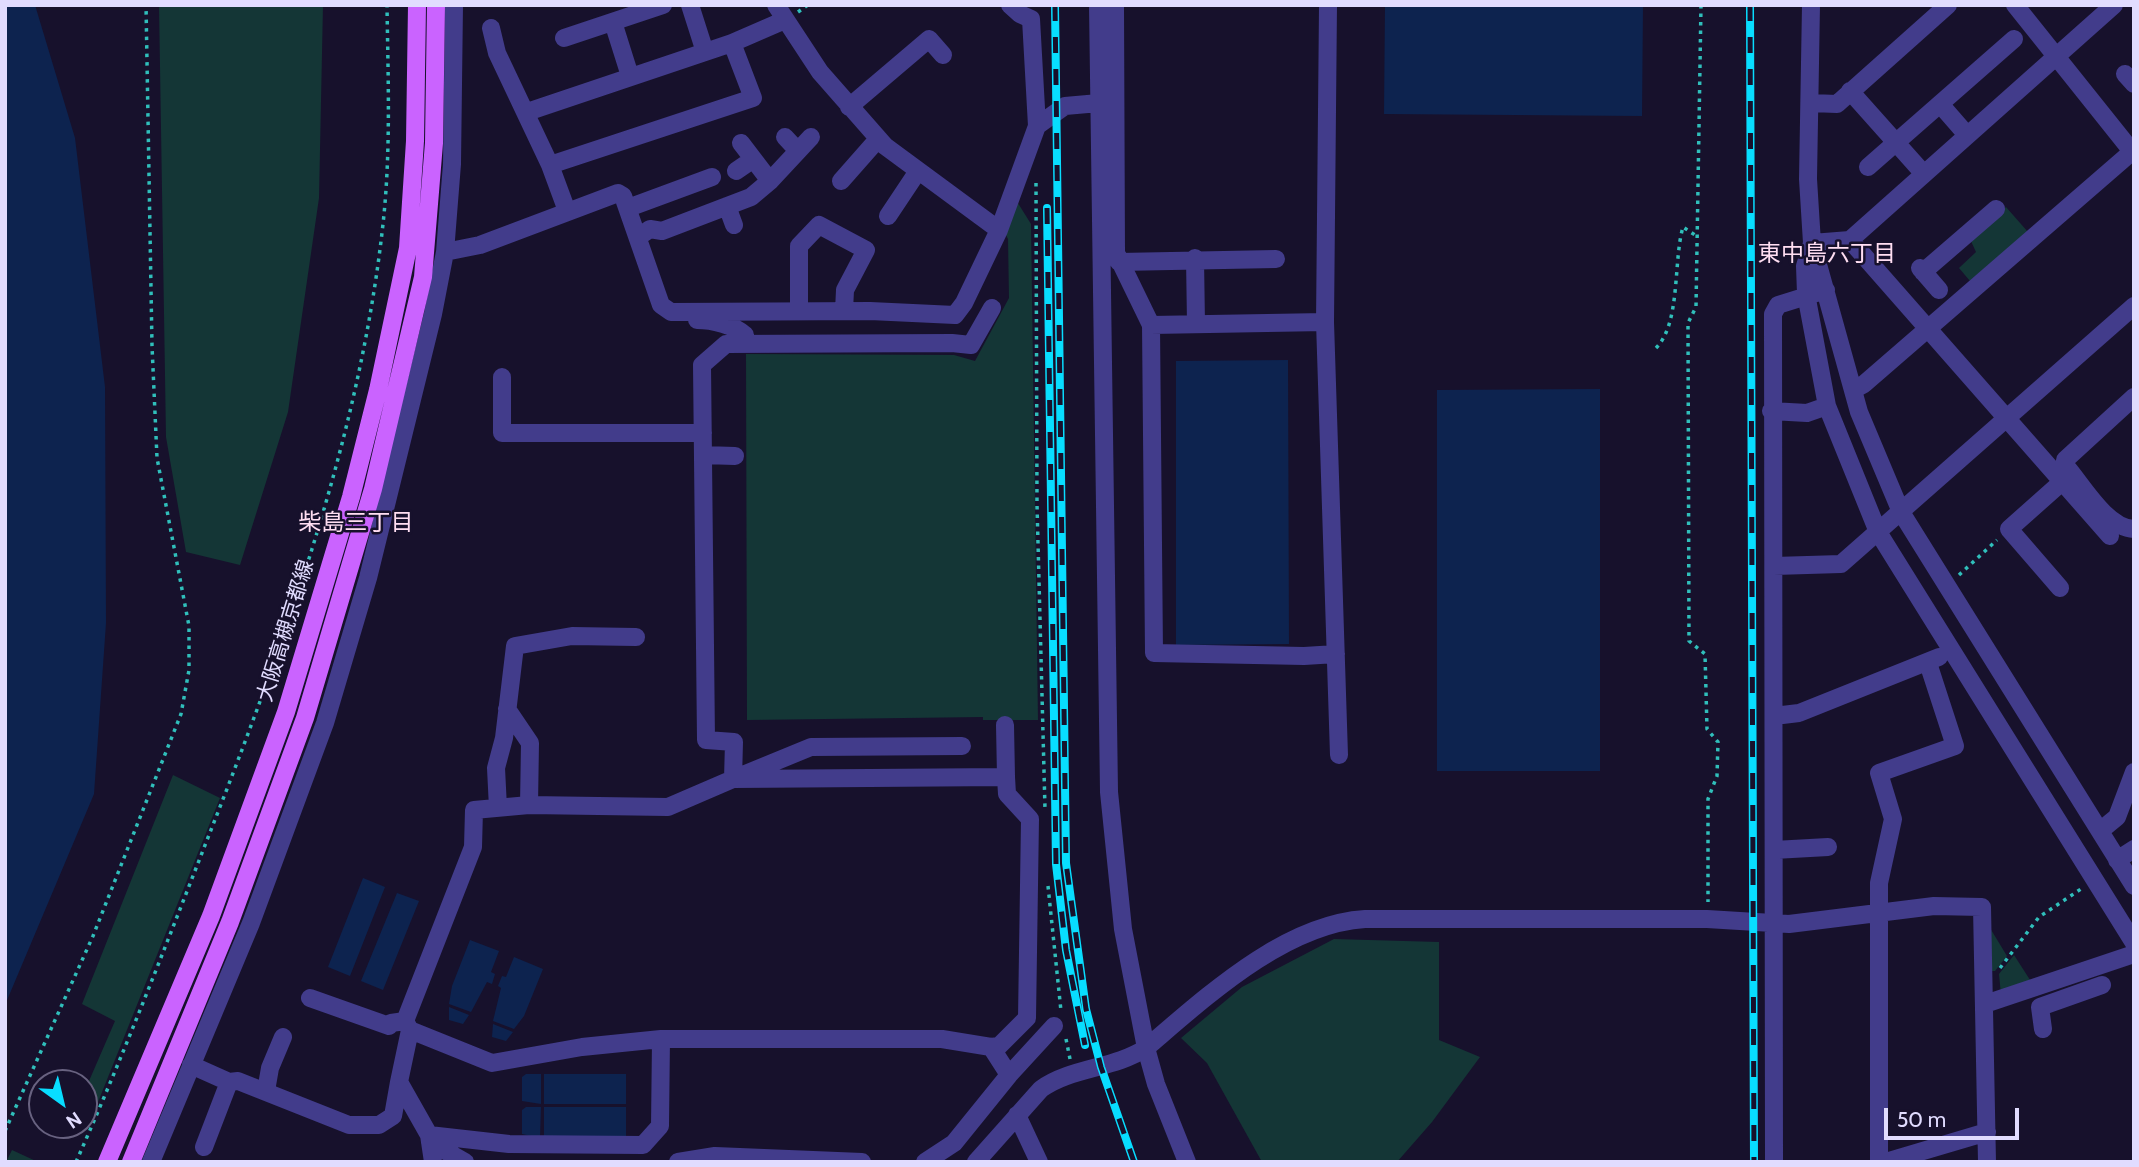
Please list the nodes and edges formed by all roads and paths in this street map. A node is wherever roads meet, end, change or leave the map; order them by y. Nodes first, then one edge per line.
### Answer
1 (146, 5) edge
2 (387, 5) edge
3 (417, 5) edge
4 (436, 5) edge
5 (454, 5) edge
6 (663, 5) edge
7 (690, 5) edge
8 (1010, 5) edge
9 (1098, 5) edge
10 (1115, 5) edge
11 (1328, 5) edge
12 (1701, 5) edge
13 (1811, 5) edge
14 (1948, 5) edge
15 (2015, 5) edge
16 (2115, 5) edge
17 (1031, 12) edge
18 (780, 13) edge
19 (613, 22) junction
20 (491, 28) dead end
21 (564, 38) dead end
22 (2014, 39) dead end
23 (732, 43) junction
24 (705, 52) junction
25 (943, 55) dead end
26 (2054, 58) junction
27 (630, 76) junction
28 (1850, 91) junction
29 (1099, 103) junction
30 (1811, 103) junction
31 (1940, 104) junction
32 (849, 107) junction
33 (527, 112) junction
34 (1037, 126) junction
35 (1967, 135) junction
36 (785, 137) dead end
37 (811, 137) dead end
38 (878, 139) junction
39 (741, 143) dead end
40 (1896, 143) junction
41 (798, 151) junction
42 (2133, 152) edge
43 (752, 160) junction
44 (550, 165) junction
45 (1868, 167) dead end
46 (918, 171) junction
47 (736, 172) dead end
48 (1924, 174) junction
49 (1036, 175) dead end
50 (712, 177) dead end
51 (770, 181) junction
52 (841, 181) dead end
53 (727, 206) junction
54 (628, 208) junction
55 (1996, 209) dead end
56 (567, 211) junction
57 (888, 216) dead end
58 (734, 225) dead end
59 (999, 230) junction
60 (638, 237) junction
61 (1698, 237) junction
62 (1850, 240) junction
63 (1812, 243) junction
64 (445, 252) junction
65 (1195, 258) junction
66 (1276, 259) dead end
67 (1119, 262) junction
68 (1826, 290) junction
69 (1939, 290) dead end
70 (1806, 294) junction
71 (2134, 306) edge
72 (992, 308) dead end
73 (689, 311) junction
74 (799, 312) junction
75 (844, 312) junction
76 (1325, 321) junction
77 (1151, 324) junction
78 (1196, 324) junction
79 (1928, 331) junction
80 (745, 343) junction
81 (1656, 348) dead end
82 (502, 377) dead end
83 (1853, 390) junction
84 (2134, 397) edge
85 (1827, 406) junction
86 (1771, 411) junction
87 (2007, 418) junction
88 (2088, 425) dead end
89 (703, 433) junction
90 (703, 455) junction
91 (734, 456) dead end
92 (2046, 462) junction
93 (2063, 481) junction
94 (1901, 512) junction
95 (2009, 529) junction
96 (2134, 529) edge
97 (1878, 532) junction
98 (2110, 536) dead end
99 (1774, 566) junction
100 (1946, 585) junction
101 (2060, 587) dead end
102 (1976, 634) junction
103 (636, 637) dead end
104 (1336, 654) junction
105 (1939, 657) junction
106 (507, 709) junction
107 (1774, 716) junction
108 (1005, 725) dead end
109 (962, 746) dead end
110 (1339, 755) dead end
111 (2134, 772) edge
112 (1006, 777) junction
113 (733, 779) junction
114 (529, 805) junction
115 (498, 808) junction
116 (1045, 813) dead end
117 (2100, 831) junction
118 (1828, 847) dead end
119 (2134, 849) edge
120 (1774, 850) junction
121 (2114, 855) junction
122 (2085, 866) junction
123 (1048, 881) dead end
124 (2134, 886) edge
125 (2082, 887) dead end
126 (1708, 912) dead end
127 (1880, 913) junction
128 (1774, 922) junction
129 (2134, 943) edge
130 (2134, 954) edge
131 (2102, 985) dead end
132 (310, 998) dead end
133 (1990, 1003) junction
134 (408, 1025) junction
135 (1060, 1025) junction
136 (2043, 1030) dead end
137 (283, 1037) dead end
138 (661, 1039) junction
139 (991, 1047) junction
140 (1146, 1048) junction
141 (191, 1065) junction
142 (1009, 1075) junction
143 (1073, 1075) junction
144 (229, 1082) junction
145 (399, 1082) junction
146 (267, 1091) junction
147 (1017, 1115) junction
148 (5, 1131) edge
149 (1987, 1132) junction
150 (204, 1147) dead end
151 (428, 1152) edge
152 (76, 1162) edge
153 (107, 1162) edge
154 (131, 1162) edge
155 (151, 1162) edge
156 (465, 1162) edge
157 (678, 1162) edge
158 (862, 1162) edge
159 (925, 1162) edge
160 (976, 1162) edge
161 (1039, 1162) edge
162 (1187, 1162) edge
163 (1774, 1162) edge
164 (1879, 1162) edge
165 (1886, 1162) edge
166 (1987, 1162) edge

1 - 148 path
2 - 152 path
3 - 153 main road, 大阪高槻京都線
4 - 154 main road, 大阪高槻京都線
5 - 64 street
6 - 19 street
7 - 24 street
8 - 17 street
9 - 29 street
10 - 67 street
11 - 76 street
12 - 61 path
13 - 30 street
14 - 28 street
15 - 26 street
16 - 26 street
17 - 34 street
18 - 23 street
18 - 32 street
19 - 21 street
19 - 27 street
20 - 33 street
22 - 31 street
23 - 24 street
23 - 44 street
24 - 27 street
25 - 32 street
26 - 35 street
26 - 42 street
27 - 33 street
28 - 30 street
28 - 40 street
29 - 34 street
29 - 140 street
30 - 63 street
31 - 35 street
31 - 40 street
32 - 38 street
33 - 44 street
34 - 59 street
35 - 48 street
36 - 41 street
37 - 41 street
38 - 46 street
38 - 52 street
39 - 43 street
40 - 45 street
40 - 48 street
41 - 51 street
42 - 79 street
43 - 47 street
43 - 51 street
44 - 56 street
46 - 57 street
46 - 59 street
48 - 62 street
49 - 116 path
50 - 54 street
51 - 53 street
53 - 58 street
53 - 60 street
54 - 56 street
54 - 60 street
55 - 69 street
56 - 64 street
59 - 75 street
60 - 73 street
61 - 81 path
61 - 126 path
62 - 63 street
62 - 79 street
63 - 68 street
63 - 70 street
64 - 141 street
65 - 66 street
65 - 67 street
65 - 78 street
67 - 77 street
68 - 70 street
68 - 83 street
70 - 85 street
70 - 86 street
71 - 87 street
72 - 80 street
73 - 74 street
73 - 80 street
74 - 75 street
74 - 75 street
76 - 78 street
76 - 104 street
77 - 78 street
77 - 104 street
79 - 83 street
79 - 87 street
80 - 89 street
82 - 89 street
83 - 94 street
84 - 96 street
85 - 86 street
85 - 97 street
86 - 99 street
87 - 92 street
87 - 94 street
88 - 92 street
89 - 90 street
90 - 91 street
90 - 113 street
92 - 93 street
93 - 95 street
93 - 98 street
94 - 97 street
94 - 100 street
95 - 100 path
95 - 101 street
97 - 99 street
97 - 105 street
99 - 107 street
100 - 102 street
102 - 105 street
102 - 117 street
103 - 106 street
104 - 110 street
105 - 107 street
105 - 122 street
105 - 127 street
106 - 114 street
106 - 115 street
107 - 120 street
108 - 112 street
109 - 113 street
111 - 117 street
112 - 113 street
112 - 139 street
113 - 114 street
114 - 115 street
115 - 134 street
117 - 121 street
118 - 120 street
119 - 121 street
120 - 128 street
121 - 122 street
121 - 124 street
122 - 129 street
123 - 135 path
125 - 133 path
127 - 128 street
127 - 133 street
127 - 164 street
128 - 140 street
128 - 163 street
130 - 133 street
131 - 136 street
132 - 134 street
133 - 149 street
134 - 138 street
134 - 145 street
135 - 142 street
135 - 143 path
137 - 146 street
138 - 139 street
138 - 151 street
139 - 142 street
140 - 143 street
140 - 162 street
141 - 144 street
141 - 155 street
142 - 159 street
143 - 147 street
144 - 146 street
144 - 150 street
145 - 146 street
145 - 151 street
147 - 160 street
147 - 161 street
149 - 165 street
149 - 166 street
151 - 156 street
157 - 158 street

